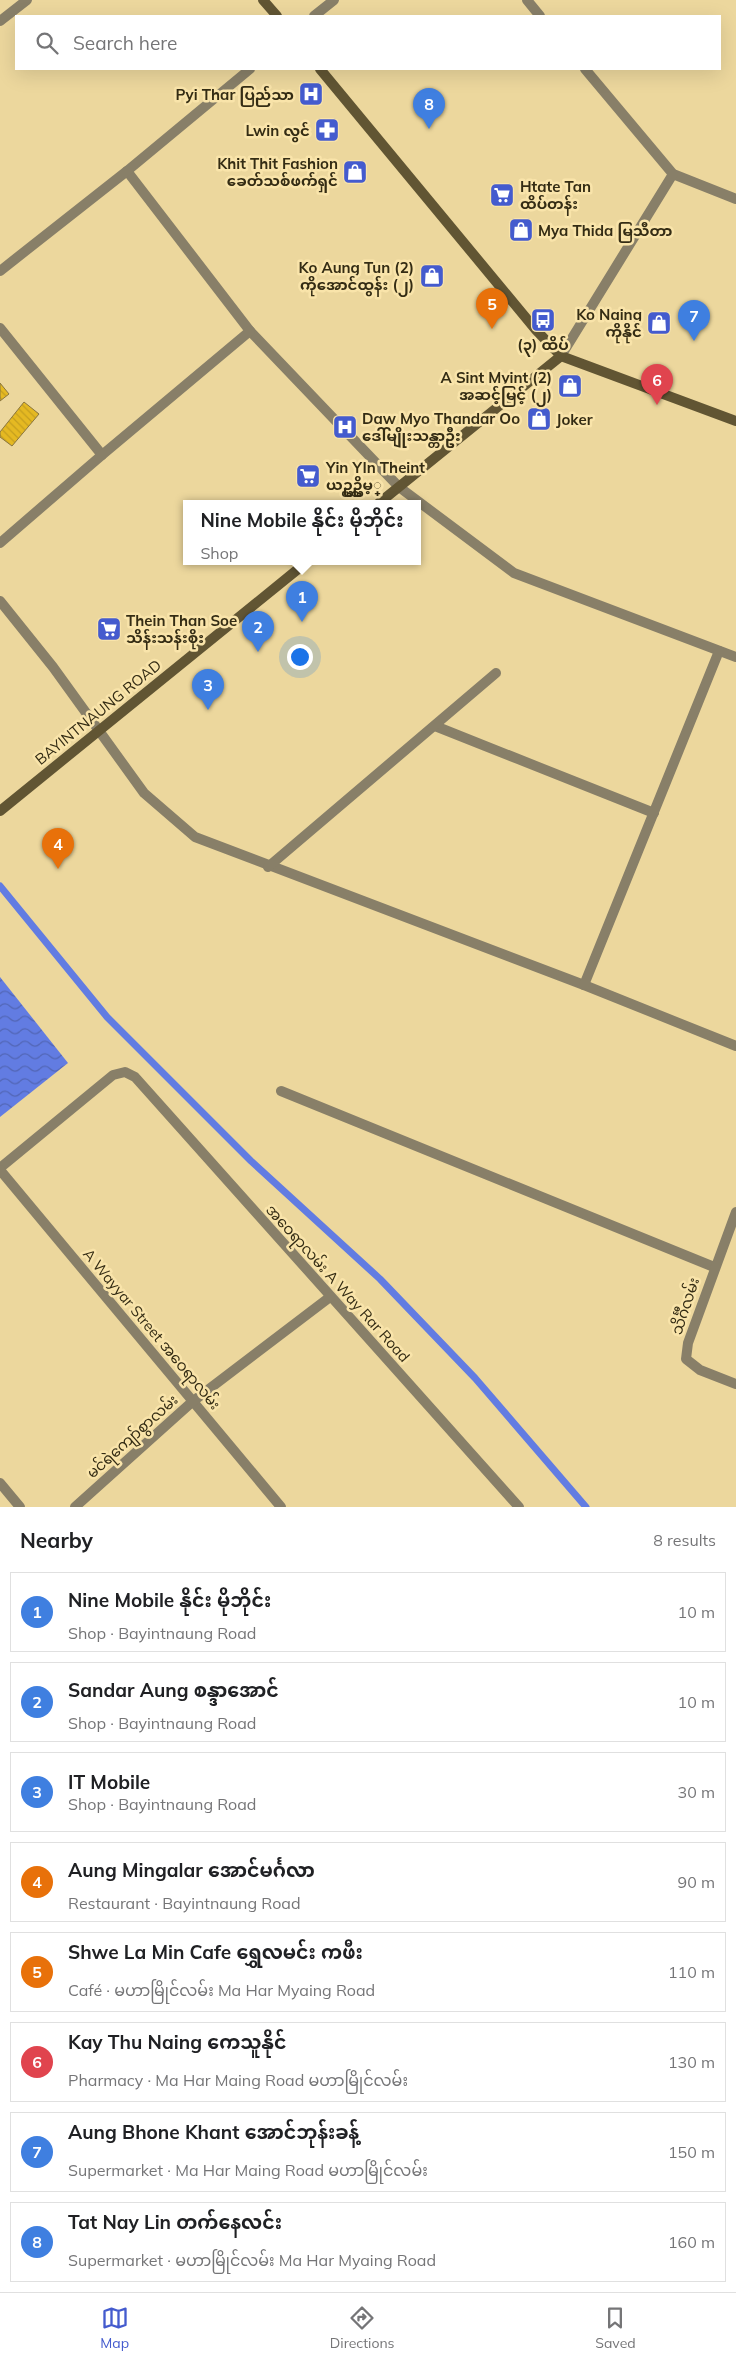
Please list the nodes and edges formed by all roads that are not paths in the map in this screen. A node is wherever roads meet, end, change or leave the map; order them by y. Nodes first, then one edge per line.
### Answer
1 (27, 0) edge
2 (263, 0) edge
3 (334, 0) edge
4 (527, 0) edge
5 (276, 15) edge
6 (315, 15) edge
7 (539, 15) edge
8 (0, 21) edge
9 (249, 70) edge
10 (321, 70) edge
11 (586, 70) edge
12 (126, 171) junction
13 (673, 174) junction
14 (736, 199) edge
15 (0, 271) edge
16 (0, 328) edge
17 (250, 330) junction
18 (561, 356) junction
19 (736, 421) edge
20 (102, 454) junction
21 (399, 487) junction
22 (383, 500) edge
23 (416, 500) edge
24 (421, 503) edge
25 (0, 544) edge
26 (303, 565) edge
27 (0, 601) edge
28 (719, 651) junction
29 (736, 657) edge
30 (496, 673) dead end
31 (435, 726) junction
32 (100, 731) junction
33 (0, 811) edge
34 (654, 814) junction
35 (268, 866) junction
36 (584, 985) junction
37 (736, 1046) edge
38 (281, 1090) dead end
39 (0, 1169) edge
40 (736, 1212) edge
41 (714, 1267) junction
42 (330, 1297) junction
43 (736, 1384) edge
44 (192, 1402) junction
45 (0, 1482) edge
46 (20, 1507) edge
47 (75, 1507) edge
48 (281, 1507) edge
49 (520, 1507) edge

1 - 8 street
2 - 5 street
3 - 6 street
4 - 7 street
9 - 12 street
10 - 18 street
11 - 13 street
12 - 15 street
12 - 17 street
13 - 14 street
13 - 18 street
16 - 20 street
17 - 20 street
17 - 21 street
18 - 19 street
18 - 21 street
20 - 25 street
21 - 22 street
21 - 23 street
24 - 28 street
26 - 32 street, BAYINTNAUNG ROAD
27 - 32 street
28 - 29 street
28 - 34 street
30 - 31 street
31 - 34 street
31 - 35 street
32 - 33 street, BAYINTNAUNG ROAD
32 - 35 street
34 - 36 street
35 - 36 street
36 - 37 street
38 - 41 street
39 - 42 street, အဝေရာလမ်း A Way Rar Road
39 - 44 street, A Wayyar Street အဝေရာလမ်း
40 - 41 street, သိင်္ဂီလမ်း
41 - 43 street, သိင်္ဂီလမ်း
42 - 44 street, မင်ရဲကျော်စွာလမ်း
42 - 49 street, အဝေရာလမ်း A Way Rar Road
44 - 47 street, မင်ရဲကျော်စွာလမ်း
44 - 48 street, A Wayyar Street အဝေရာလမ်း
45 - 46 street

